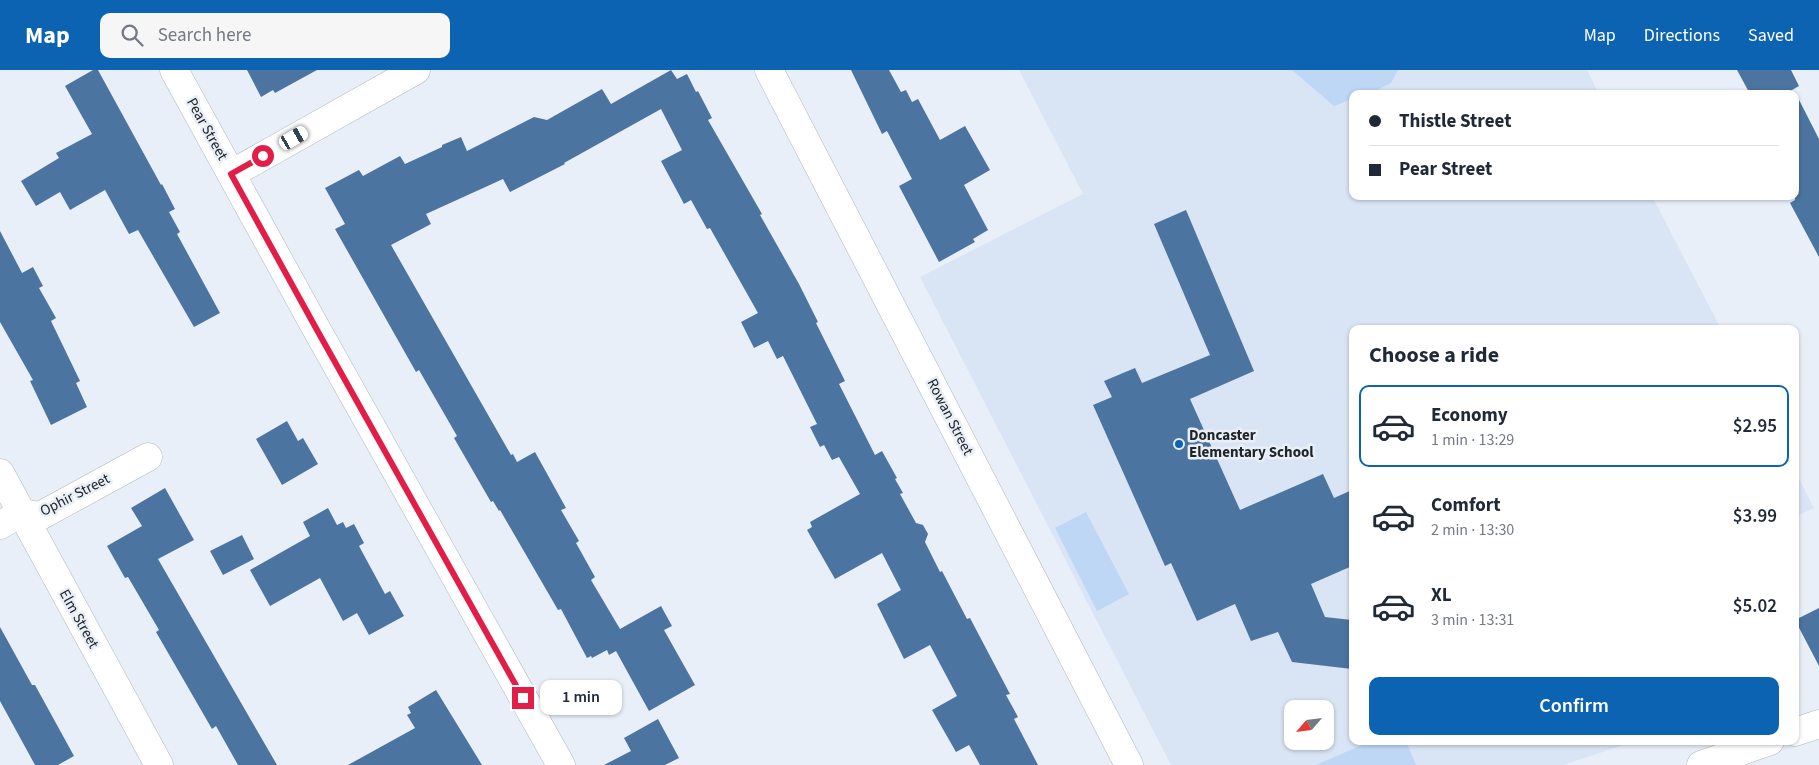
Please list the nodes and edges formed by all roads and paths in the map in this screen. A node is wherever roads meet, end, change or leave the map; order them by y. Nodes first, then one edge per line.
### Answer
1 (174, 70) edge
2 (416, 70) edge
3 (769, 70) edge
4 (231, 174) junction
5 (148, 457) dead end
6 (0, 473) edge
7 (10, 519) edge
8 (1819, 724) edge
9 (1799, 731) edge
10 (1758, 745) edge
11 (159, 765) edge
12 (561, 765) edge
13 (1129, 765) edge
14 (1701, 765) edge

1 - 4 street, Pear Street
2 - 4 street
3 - 13 street, Rowan Street
4 - 12 street, Pear Street
5 - 7 street, Ophir Street
6 - 7 street, Elm Street
7 - 11 street, Elm Street
8 - 9 street
10 - 14 street

